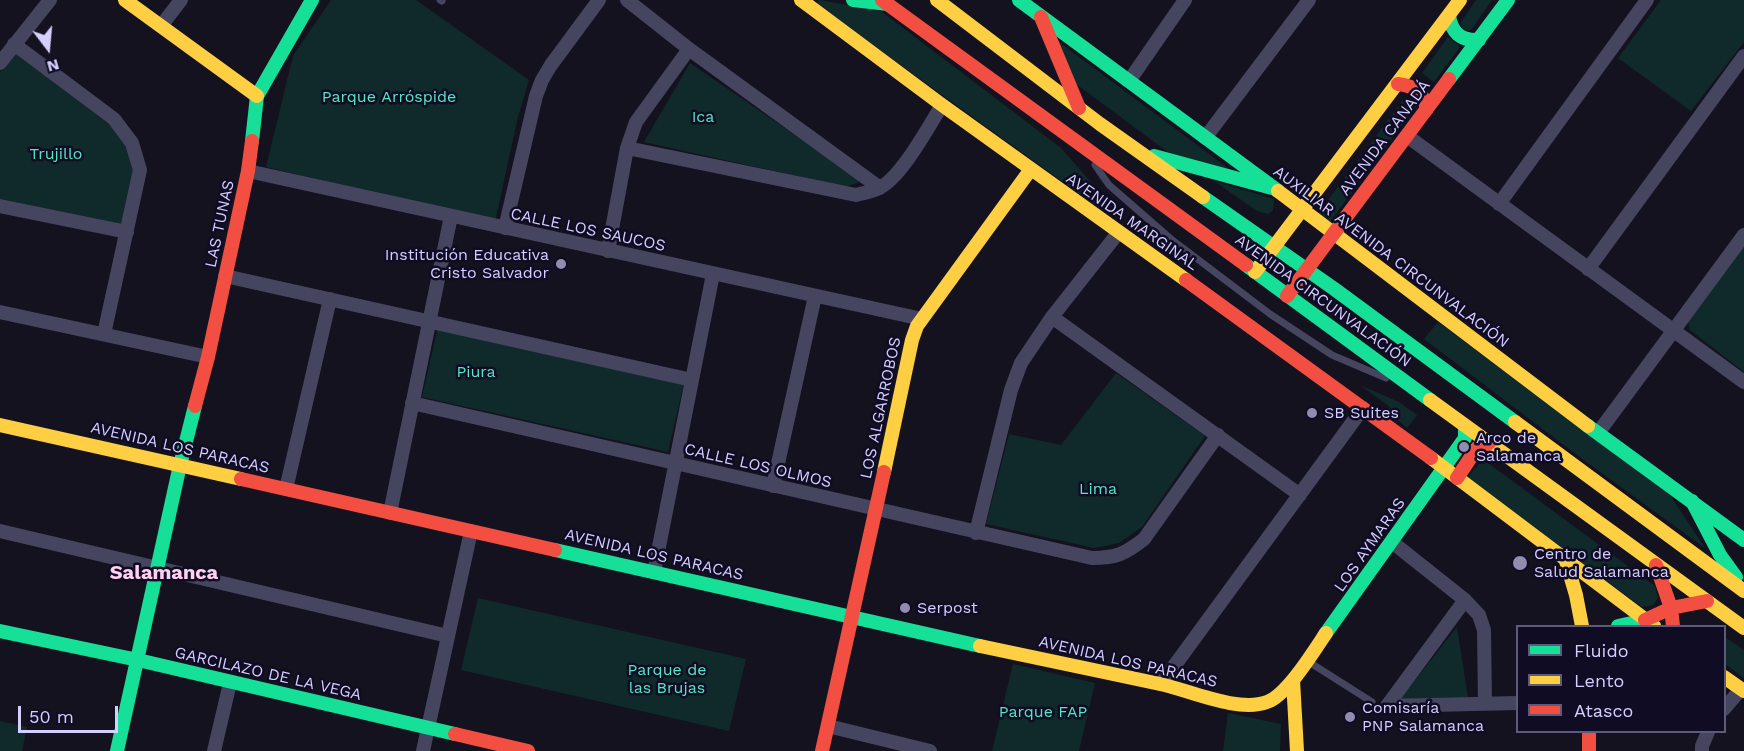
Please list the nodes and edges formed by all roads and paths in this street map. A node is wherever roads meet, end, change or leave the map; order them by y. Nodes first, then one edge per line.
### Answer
1 (50, 0) edge
2 (125, 0) edge
3 (181, 0) edge
4 (312, 0) edge
5 (599, 0) edge
6 (627, 0) edge
7 (801, 0) edge
8 (853, 0) edge
9 (937, 0) edge
10 (1019, 0) edge
11 (1185, 0) edge
12 (1309, 0) edge
13 (1460, 0) edge
14 (1508, 0) edge
15 (1647, 0) edge
16 (885, 2) edge
17 (1449, 16) junction
18 (1041, 17) junction
19 (161, 26) junction
20 (1479, 40) junction
21 (14, 44) junction
22 (689, 49) junction
23 (1742, 62) edge
24 (0, 63) edge
25 (1129, 81) junction
26 (1398, 84) junction
27 (257, 96) junction
28 (942, 105) junction
29 (1079, 108) junction
30 (1428, 109) junction
31 (1407, 136) junction
32 (1205, 138) junction
33 (627, 148) junction
34 (1083, 148) junction
35 (1139, 153) junction
36 (1030, 169) junction
37 (248, 171) junction
38 (880, 188) junction
39 (1272, 188) junction
40 (1499, 204) junction
41 (0, 206) edge
42 (1302, 210) junction
43 (451, 216) junction
44 (504, 228) junction
45 (127, 232) junction
46 (1118, 233) junction
47 (1334, 233) junction
48 (1744, 235) edge
49 (1274, 246) junction
50 (608, 251) junction
51 (1588, 268) junction
52 (1307, 269) junction
53 (1255, 272) junction
54 (713, 274) junction
55 (225, 276) junction
56 (815, 296) junction
57 (1287, 296) junction
58 (330, 299) junction
59 (0, 312) edge
60 (1052, 317) junction
61 (922, 319) junction
62 (429, 321) junction
63 (1673, 331) junction
64 (104, 334) junction
65 (208, 357) junction
66 (692, 380) junction
67 (1744, 382) edge
68 (1421, 393) junction
69 (412, 403) junction
70 (1363, 408) junction
71 (0, 425) edge
72 (1466, 426) junction
73 (1598, 433) junction
74 (1218, 435) junction
75 (1489, 443) junction
76 (675, 463) junction
77 (180, 465) junction
78 (1444, 468) junction
79 (1457, 478) junction
80 (773, 486) junction
81 (286, 489) junction
82 (1300, 495) junction
83 (1692, 501) junction
84 (876, 510) junction
85 (390, 513) junction
86 (0, 531) edge
87 (471, 531) junction
88 (976, 532) junction
89 (1744, 540) edge
90 (1392, 542) junction
91 (1566, 561) junction
92 (1656, 565) junction
93 (157, 567) junction
94 (654, 572) junction
95 (1744, 589) edge
96 (1466, 600) junction
97 (1707, 601) junction
98 (1671, 608) junction
99 (853, 617) junction
100 (1650, 623) edge
101 (1582, 625) edge
102 (1634, 625) edge
103 (1673, 625) edge
104 (1744, 628) edge
105 (0, 631) edge
106 (448, 636) junction
107 (138, 660) junction
108 (1307, 661) junction
109 (1726, 678) edge
110 (1293, 680) junction
111 (230, 683) junction
112 (1161, 684) junction
113 (1743, 690) edge
114 (1372, 702) dead end
115 (1485, 703) junction
116 (1516, 703) edge
117 (1726, 708) edge
118 (828, 726) junction
119 (428, 728) junction
120 (1589, 733) edge
121 (1708, 733) edge
122 (117, 751) edge
123 (214, 751) edge
124 (423, 751) edge
125 (528, 751) edge
126 (822, 751) edge
127 (930, 751) edge
128 (1297, 751) edge
129 (1589, 751) edge
130 (1702, 751) edge

1 - 21 street
2 - 19 main road
3 - 19 street
4 - 27 main road, LAS TUNAS
5 - 44 street
6 - 22 street
7 - 28 main road, AVENIDA MARGINAL
8 - 16 main road
9 - 29 main road, AVENIDA CIRCUNVALACIÓN
10 - 18 main road, AUXILIAR AVENIDA CIRCUNVALACIÓN
11 - 25 street
12 - 32 street
13 - 17 main road, AVENIDA CANADÁ
14 - 20 main road, AVENIDA CANADÁ
15 - 40 street
16 - 34 main road, AVENIDA CIRCUNVALACIÓN
17 - 20 main road
17 - 26 main road, AVENIDA CANADÁ
18 - 25 main road, AUXILIAR AVENIDA CIRCUNVALACIÓN
18 - 29 main road
19 - 27 main road
20 - 30 main road, AVENIDA CANADÁ
21 - 24 street
21 - 45 street
22 - 33 street
22 - 38 street
23 - 51 street
25 - 32 main road, AUXILIAR AVENIDA CIRCUNVALACIÓN
26 - 30 main road
26 - 42 main road, AVENIDA CANADÁ
27 - 37 main road, LAS TUNAS
28 - 36 main road, AVENIDA MARGINAL
28 - 38 street
29 - 35 main road, AVENIDA CIRCUNVALACIÓN
30 - 31 main road, AVENIDA CANADÁ
31 - 40 street
31 - 47 main road, AVENIDA CANADÁ
32 - 39 main road, AUXILIAR AVENIDA CIRCUNVALACIÓN
33 - 38 street
33 - 50 street
34 - 53 main road, AVENIDA CIRCUNVALACIÓN
34 - 68 lane
35 - 39 main road
35 - 49 main road, AVENIDA CIRCUNVALACIÓN
36 - 46 main road, AVENIDA MARGINAL
36 - 61 main road, LOS ALGARROBOS
37 - 43 street, CALLE LOS SAUCOS
37 - 55 main road, LAS TUNAS
39 - 42 main road, AUXILIAR AVENIDA CIRCUNVALACIÓN
40 - 51 street
41 - 45 street
42 - 47 main road, AUXILIAR AVENIDA CIRCUNVALACIÓN
42 - 49 main road, AVENIDA CANADÁ
43 - 44 street, CALLE LOS SAUCOS
43 - 62 street
44 - 50 street, CALLE LOS SAUCOS
45 - 64 street
46 - 60 street
46 - 70 main road, AVENIDA MARGINAL
47 - 52 main road, AVENIDA CANADÁ
47 - 73 main road, AUXILIAR AVENIDA CIRCUNVALACIÓN
48 - 63 street
49 - 52 main road, AVENIDA CIRCUNVALACIÓN
49 - 53 main road, AVENIDA CANADÁ
50 - 54 street, CALLE LOS SAUCOS
51 - 63 street
52 - 57 main road, AVENIDA CANADÁ
52 - 95 main road, AVENIDA CIRCUNVALACIÓN
53 - 57 main road, AVENIDA CIRCUNVALACIÓN
54 - 56 street, CALLE LOS SAUCOS
54 - 66 street
55 - 58 street
55 - 65 main road, LAS TUNAS
56 - 61 street, CALLE LOS SAUCOS
56 - 80 street
57 - 68 main road, AVENIDA CIRCUNVALACIÓN
58 - 62 street
58 - 81 street
59 - 64 street
60 - 74 street
60 - 88 street
61 - 84 main road, LOS ALGARROBOS
62 - 66 street
62 - 69 street
63 - 67 street
63 - 73 street
64 - 65 street
65 - 77 main road, LAS TUNAS
66 - 76 street
68 - 72 main road, AVENIDA CIRCUNVALACIÓN
69 - 76 street, CALLE LOS OLMOS
69 - 85 street
70 - 78 main road, AVENIDA MARGINAL
70 - 82 street
71 - 77 main road, AVENIDA LOS PARACAS
72 - 75 main road, AVENIDA CIRCUNVALACIÓN
72 - 78 main road, LOS AYMARAS
73 - 83 main road, AUXILIAR AVENIDA CIRCUNVALACIÓN
74 - 82 street
74 - 88 street, CALLE LOS OLMOS
75 - 79 main road
75 - 92 main road, AVENIDA CIRCUNVALACIÓN
76 - 80 street, CALLE LOS OLMOS
76 - 94 street
77 - 81 main road, AVENIDA LOS PARACAS
77 - 93 main road, LAS TUNAS
78 - 79 main road, AVENIDA MARGINAL
78 - 90 main road, LOS AYMARAS
79 - 91 main road, AVENIDA MARGINAL
80 - 84 street, CALLE LOS OLMOS
81 - 85 main road, AVENIDA LOS PARACAS
82 - 112 street
83 - 89 main road, AUXILIAR AVENIDA CIRCUNVALACIÓN
83 - 95 main road
84 - 88 street, CALLE LOS OLMOS
84 - 99 main road, LOS ALGARROBOS
85 - 87 main road, AVENIDA LOS PARACAS
86 - 93 street
87 - 94 main road, AVENIDA LOS PARACAS
87 - 106 street
90 - 96 street
90 - 108 main road, LOS AYMARAS
91 - 100 main road, AVENIDA MARGINAL
91 - 101 main road
92 - 97 main road, AVENIDA CIRCUNVALACIÓN
92 - 98 main road
93 - 106 street
93 - 107 main road, LAS TUNAS
94 - 99 main road, AVENIDA LOS PARACAS
96 - 115 street
96 - 115 street
97 - 98 main road
97 - 104 main road, AVENIDA CIRCUNVALACIÓN
98 - 100 main road
98 - 103 main road
99 - 112 main road, AVENIDA LOS PARACAS
99 - 118 main road, LOS ALGARROBOS
100 - 102 main road
105 - 107 main road, GARCILAZO DE LA VEGA
106 - 119 street
107 - 111 main road, GARCILAZO DE LA VEGA
107 - 122 main road, LAS TUNAS
108 - 110 main road, LOS AYMARAS
108 - 114 lane
109 - 113 main road
110 - 112 main road, AVENIDA LOS PARACAS
110 - 128 main road
111 - 119 main road, GARCILAZO DE LA VEGA
111 - 123 street
113 - 117 street
115 - 116 street
118 - 126 main road, LOS ALGARROBOS
118 - 127 street
119 - 124 street
119 - 125 main road, GARCILAZO DE LA VEGA
120 - 129 main road
121 - 130 street

